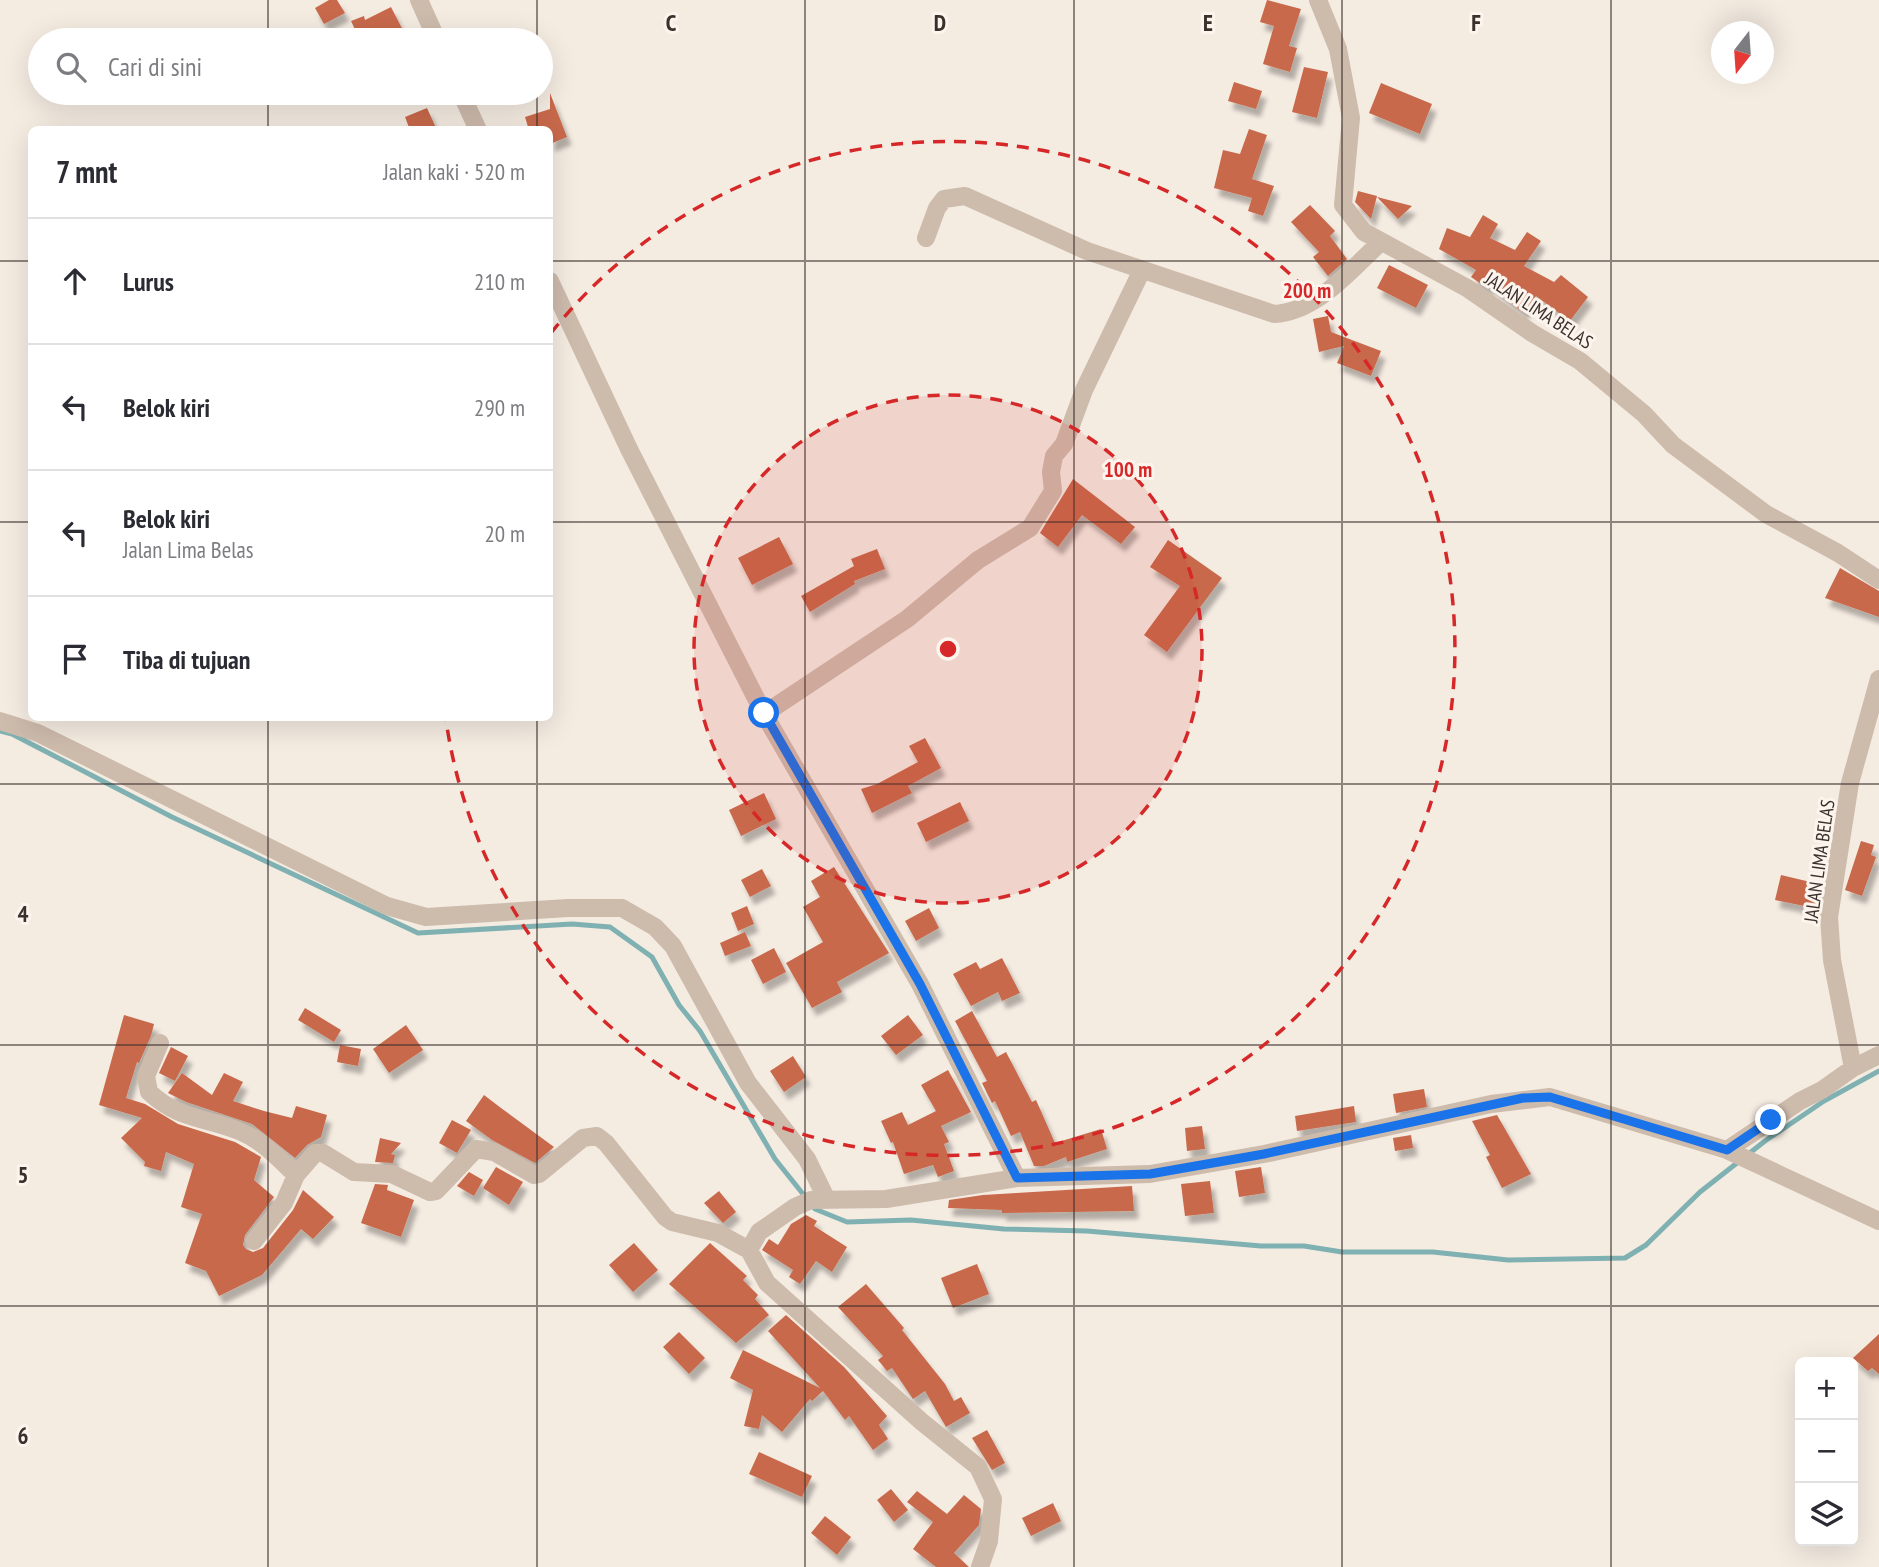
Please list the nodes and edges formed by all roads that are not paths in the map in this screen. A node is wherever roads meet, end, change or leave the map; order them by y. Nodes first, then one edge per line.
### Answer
1 (419, 0) edge
2 (1318, 0) edge
3 (432, 28) edge
4 (467, 105) edge
5 (476, 126) edge
6 (926, 238) dead end
7 (1381, 242) junction
8 (1142, 270) junction
9 (553, 287) edge
10 (1879, 580) edge
11 (1879, 679) edge
12 (764, 713) junction
13 (0, 722) edge
14 (160, 1043) dead end
15 (1879, 1055) edge
16 (1853, 1068) junction
17 (1732, 1153) junction
18 (296, 1175) junction
19 (1017, 1178) junction
20 (811, 1202) junction
21 (1879, 1221) edge
22 (254, 1241) dead end
23 (749, 1250) junction
24 (980, 1567) edge

1 - 3 street
2 - 7 street, JALAN LIMA BELAS
4 - 5 street
6 - 8 street
7 - 8 street
7 - 10 street, JALAN LIMA BELAS
8 - 12 street
9 - 12 street
11 - 16 street, JALAN LIMA BELAS
12 - 19 street
13 - 20 street
14 - 18 street
15 - 16 street
16 - 17 street
17 - 19 street
17 - 21 street
18 - 22 street
18 - 23 street
19 - 20 street
20 - 23 street
23 - 24 street

